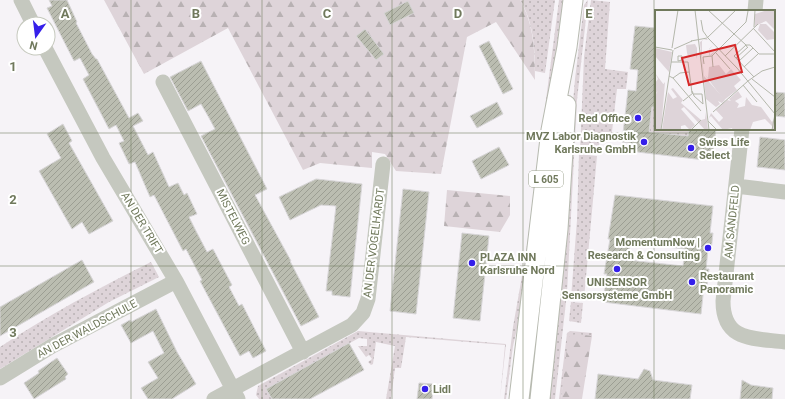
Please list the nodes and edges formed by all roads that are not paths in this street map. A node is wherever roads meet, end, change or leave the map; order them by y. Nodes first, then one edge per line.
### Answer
1 (21, 0) edge
2 (574, 0) edge
3 (756, 0) edge
4 (755, 10) edge
5 (29, 16) edge
6 (567, 47) junction
7 (49, 56) edge
8 (163, 82) dead end
9 (742, 130) edge
10 (383, 164) dead end
11 (736, 186) junction
12 (785, 192) edge
13 (176, 281) junction
14 (785, 342) edge
15 (303, 352) junction
16 (0, 378) edge
17 (235, 394) edge
18 (214, 399) edge
19 (519, 399) edge
20 (540, 399) edge

1 - 5 street
2 - 6 main road, L 605
3 - 4 street
6 - 19 main road, L 605
6 - 20 main road, L 605
7 - 13 street, AN DER TRIFT
8 - 15 street, MISTELWEG
9 - 11 street, AM SANDFELD
10 - 15 street, AN DER VOGELHARDT
11 - 12 street
11 - 14 street, AM SANDFELD
13 - 16 street, AN DER WALDSCHULE
13 - 17 street, AN DER TRIFT
15 - 17 street, AN DER VOGELHARDT
17 - 18 street, AN DER VOGELHARDT

